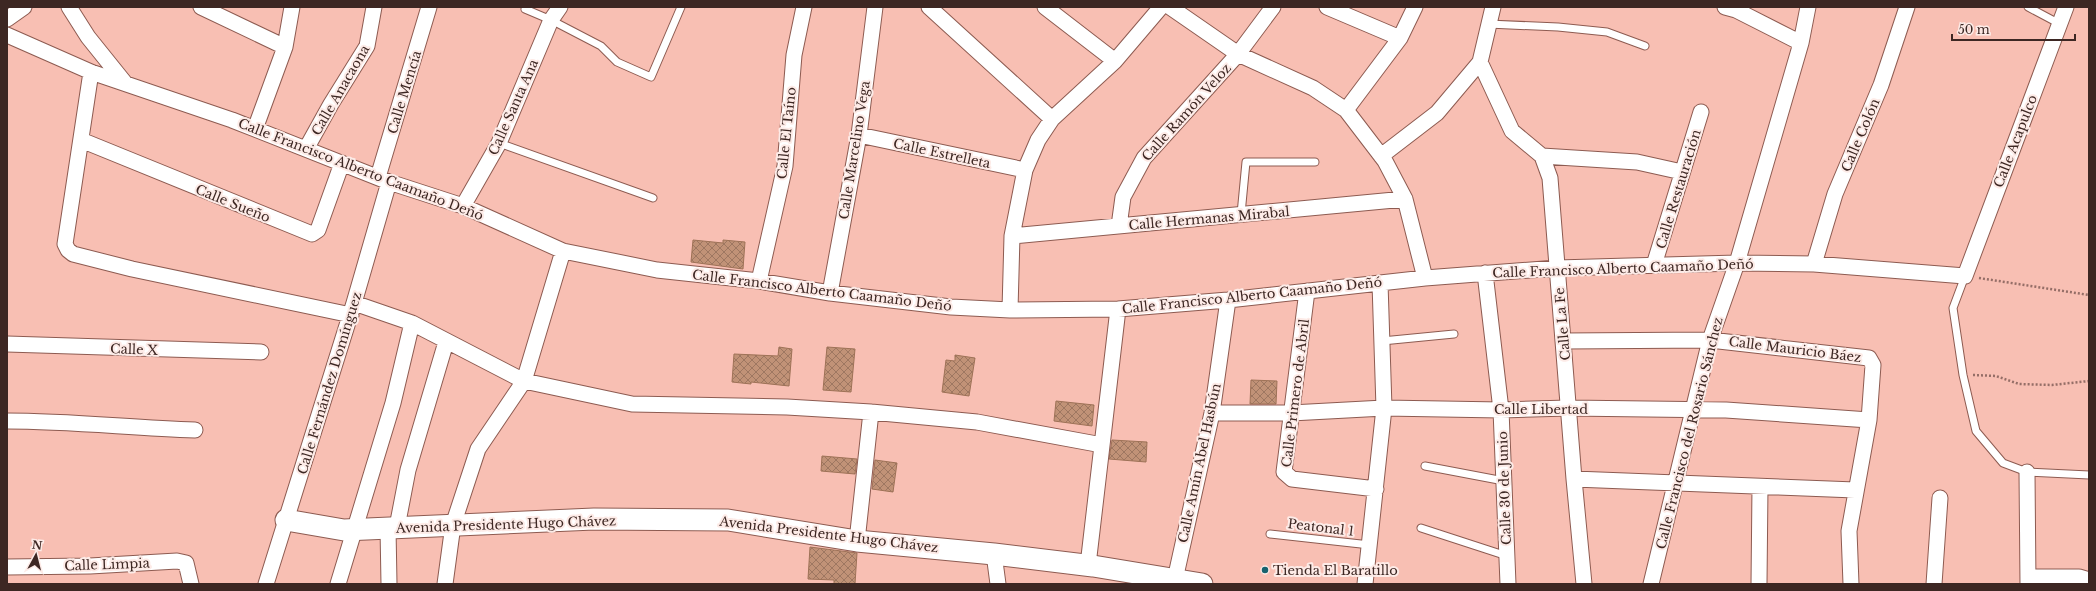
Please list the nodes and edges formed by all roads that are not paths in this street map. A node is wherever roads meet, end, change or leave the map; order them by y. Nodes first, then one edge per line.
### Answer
1 (24, 7) edge
2 (69, 7) edge
3 (201, 7) edge
4 (292, 7) edge
5 (374, 7) edge
6 (429, 7) edge
7 (560, 7) edge
8 (681, 7) edge
9 (804, 7) edge
10 (873, 7) edge
11 (929, 7) edge
12 (1045, 7) edge
13 (1161, 7) edge
14 (1170, 7) edge
15 (1273, 7) edge
16 (1327, 7) edge
17 (1415, 7) edge
18 (1493, 7) edge
19 (1725, 7) edge
20 (1808, 7) edge
21 (1907, 7) edge
22 (2028, 7) edge
23 (2066, 7) edge
24 (525, 9) dead end
25 (7, 19) edge
26 (551, 20) junction
27 (1488, 24) junction
28 (2060, 24) junction
29 (7, 35) edge
30 (1400, 38) junction
31 (1801, 42) junction
32 (1645, 46) dead end
33 (285, 47) junction
34 (1238, 54) junction
35 (1115, 61) junction
36 (1480, 62) junction
37 (91, 72) junction
38 (125, 83) junction
39 (1346, 110) junction
40 (1701, 112) dead end
41 (1052, 119) junction
42 (255, 129) junction
43 (859, 135) junction
44 (81, 140) junction
45 (499, 143) junction
46 (306, 149) junction
47 (1381, 156) junction
48 (1542, 156) junction
49 (1315, 162) dead end
50 (342, 163) junction
51 (1025, 170) junction
52 (1682, 172) junction
53 (383, 179) junction
54 (653, 198) dead end
55 (1405, 199) junction
56 (463, 206) junction
57 (1242, 214) junction
58 (1119, 226) junction
59 (1012, 236) junction
60 (563, 251) junction
61 (1737, 263) junction
62 (1814, 264) junction
63 (1654, 265) junction
64 (1558, 268) junction
65 (1485, 273) junction
66 (1965, 276) junction
67 (1424, 278) junction
68 (759, 281) junction
69 (1380, 283) junction
70 (1307, 291) junction
71 (830, 293) junction
72 (1228, 300) junction
73 (352, 309) junction
74 (1118, 309) junction
75 (1010, 310) junction
76 (412, 323) junction
77 (1454, 334) dead end
78 (1710, 340) junction
79 (1382, 341) junction
80 (1564, 341) junction
81 (446, 342) junction
82 (7, 344) edge
83 (261, 352) dead end
84 (524, 381) junction
85 (1384, 408) junction
86 (1568, 408) junction
87 (1501, 410) junction
88 (1692, 411) junction
89 (871, 412) junction
90 (1212, 413) junction
91 (1291, 413) junction
92 (1869, 420) junction
93 (7, 421) edge
94 (195, 430) dead end
95 (1102, 445) junction
96 (1425, 466) dead end
97 (2026, 472) junction
98 (2089, 475) edge
99 (1574, 479) junction
100 (1504, 481) junction
101 (1674, 484) junction
102 (1760, 487) junction
103 (1376, 489) junction
104 (1855, 490) junction
105 (1940, 498) dead end
106 (286, 520) junction
107 (454, 525) junction
108 (392, 527) junction
109 (1421, 528) dead end
110 (354, 529) junction
111 (1270, 534) dead end
112 (857, 541) junction
113 (1370, 545) junction
114 (994, 554) junction
115 (1507, 556) junction
116 (1088, 566) junction
117 (7, 567) edge
118 (2089, 580) edge
119 (1174, 581) edge
120 (2029, 581) edge
121 (191, 584) edge
122 (266, 584) edge
123 (338, 584) edge
124 (389, 584) edge
125 (445, 584) edge
126 (998, 584) edge
127 (1202, 584) edge
128 (1365, 584) edge
129 (1508, 584) edge
130 (1584, 584) edge
131 (1651, 584) edge
132 (1759, 584) edge
133 (1851, 584) edge
134 (1934, 584) edge

1 - 25 street
2 - 38 street
3 - 33 street
4 - 33 street
5 - 46 street, Calle Anacaona
6 - 53 street, Calle Mencía
7 - 26 street, Calle Santa Ana
8 - 26 lane
9 - 68 street, Calle El Taíno
10 - 43 street, Calle Marcelino Vega
11 - 41 street
12 - 35 street
13 - 35 street
14 - 34 street
15 - 34 street, Calle Ramón Veloz
16 - 30 street
17 - 30 street
18 - 27 street
19 - 31 street
20 - 31 street, Calle Francisco del Rosario Sánchez
21 - 62 street, Calle Colón
22 - 28 lane
23 - 28 street, Calle Acapulco
24 - 26 lane
26 - 45 street, Calle Santa Ana
27 - 32 lane
27 - 36 street
28 - 66 street, Calle Acapulco
29 - 37 street, Calle Francisco Alberto Caamaño Deñó
30 - 39 street
31 - 61 street, Calle Francisco del Rosario Sánchez
33 - 42 street
34 - 39 street
34 - 58 street, Calle Ramón Veloz
35 - 41 street
36 - 47 street
36 - 48 street
37 - 38 street, Calle Francisco Alberto Caamaño Deñó
37 - 44 street
38 - 42 street, Calle Francisco Alberto Caamaño Deñó
39 - 47 street
40 - 52 street, Calle Restauración
41 - 51 street
42 - 46 street, Calle Francisco Alberto Caamaño Deñó
43 - 51 street, Calle Estrelleta
43 - 71 street, Calle Marcelino Vega
44 - 50 street, Calle Sueño
44 - 73 street
45 - 54 lane
45 - 56 street, Calle Santa Ana
46 - 50 street, Calle Francisco Alberto Caamaño Deñó
47 - 55 street
48 - 52 street
48 - 64 street, Calle La Fe
49 - 57 lane
50 - 53 street, Calle Francisco Alberto Caamaño Deñó
51 - 59 street
52 - 63 street, Calle Restauración
53 - 56 street, Calle Francisco Alberto Caamaño Deñó
53 - 73 street, Calle Fernández Domínguez
55 - 57 street, Calle Hermanas Mirabal
55 - 67 street
56 - 60 street, Calle Francisco Alberto Caamaño Deñó
57 - 58 street, Calle Hermanas Mirabal
58 - 59 street, Calle Hermanas Mirabal
59 - 75 street
60 - 68 street, Calle Francisco Alberto Caamaño Deñó
60 - 84 street
61 - 62 street, Calle Francisco Alberto Caamaño Deñó
61 - 63 street, Calle Francisco Alberto Caamaño Deñó
61 - 78 street, Calle Francisco del Rosario Sánchez
62 - 66 street, Calle Francisco Alberto Caamaño Deñó
63 - 64 street, Calle Francisco Alberto Caamaño Deñó
64 - 65 street, Calle Francisco Alberto Caamaño Deñó
64 - 80 street, Calle La Fe
65 - 67 street, Calle Francisco Alberto Caamaño Deñó
65 - 87 street, Calle 30 de Junio
66 - 97 lane
67 - 69 street, Calle Francisco Alberto Caamaño Deñó
68 - 71 street, Calle Francisco Alberto Caamaño Deñó
69 - 70 street, Calle Francisco Alberto Caamaño Deñó
69 - 79 street
70 - 72 street, Calle Francisco Alberto Caamaño Deñó
70 - 91 street, Calle Primero de Abril
71 - 75 street, Calle Francisco Alberto Caamaño Deñó
72 - 74 street, Calle Francisco Alberto Caamaño Deñó
72 - 90 street, Calle Amín Abel Hasbún
73 - 76 street
73 - 106 street, Calle Fernández Domínguez
74 - 75 street, Calle Francisco Alberto Caamaño Deñó
74 - 95 street
76 - 81 street
76 - 110 street
77 - 79 lane
78 - 80 street, Calle Mauricio Báez
78 - 88 street, Calle Francisco del Rosario Sánchez
78 - 92 street, Calle Mauricio Báez
79 - 85 street
80 - 86 street, Calle La Fe
81 - 84 street
81 - 108 street
82 - 83 street, Calle X
84 - 89 street
84 - 107 street
85 - 87 street, Calle Libertad
85 - 91 street, Calle Libertad
85 - 103 street
86 - 87 street, Calle Libertad
86 - 88 street, Calle Libertad
86 - 99 street, Calle La Fe
87 - 100 street, Calle 30 de Junio
88 - 92 street, Calle Libertad
88 - 101 street, Calle Francisco del Rosario Sánchez
89 - 95 street
89 - 112 street
90 - 91 street, Calle Libertad
90 - 119 street, Calle Amín Abel Hasbún
91 - 103 street, Calle Primero de Abril
92 - 104 street, Calle Mauricio Báez
93 - 94 street
95 - 116 street
96 - 100 lane
97 - 98 lane
97 - 120 street
99 - 101 street
99 - 130 street, Calle La Fe
100 - 115 street, Calle 30 de Junio
101 - 102 street
101 - 131 street, Calle Francisco del Rosario Sánchez
102 - 104 street
102 - 132 street
103 - 113 street
104 - 133 street, Calle Mauricio Báez
105 - 134 street
106 - 110 main road, Avenida Presidente Hugo Chávez
106 - 122 street, Calle Fernández Domínguez
107 - 108 main road, Avenida Presidente Hugo Chávez
107 - 112 main road, Avenida Presidente Hugo Chávez
107 - 125 street
108 - 110 main road, Avenida Presidente Hugo Chávez
108 - 124 street
109 - 115 lane
110 - 123 street
111 - 113 lane, Peatonal 1
112 - 114 main road, Avenida Presidente Hugo Chávez
113 - 128 street
114 - 116 main road, Avenida Presidente Hugo Chávez
114 - 126 street
115 - 129 street, Calle 30 de Junio
116 - 119 main road, Avenida Presidente Hugo Chávez
117 - 121 street, Calle Limpia
118 - 120 street
119 - 127 main road, Avenida Presidente Hugo Chávez

